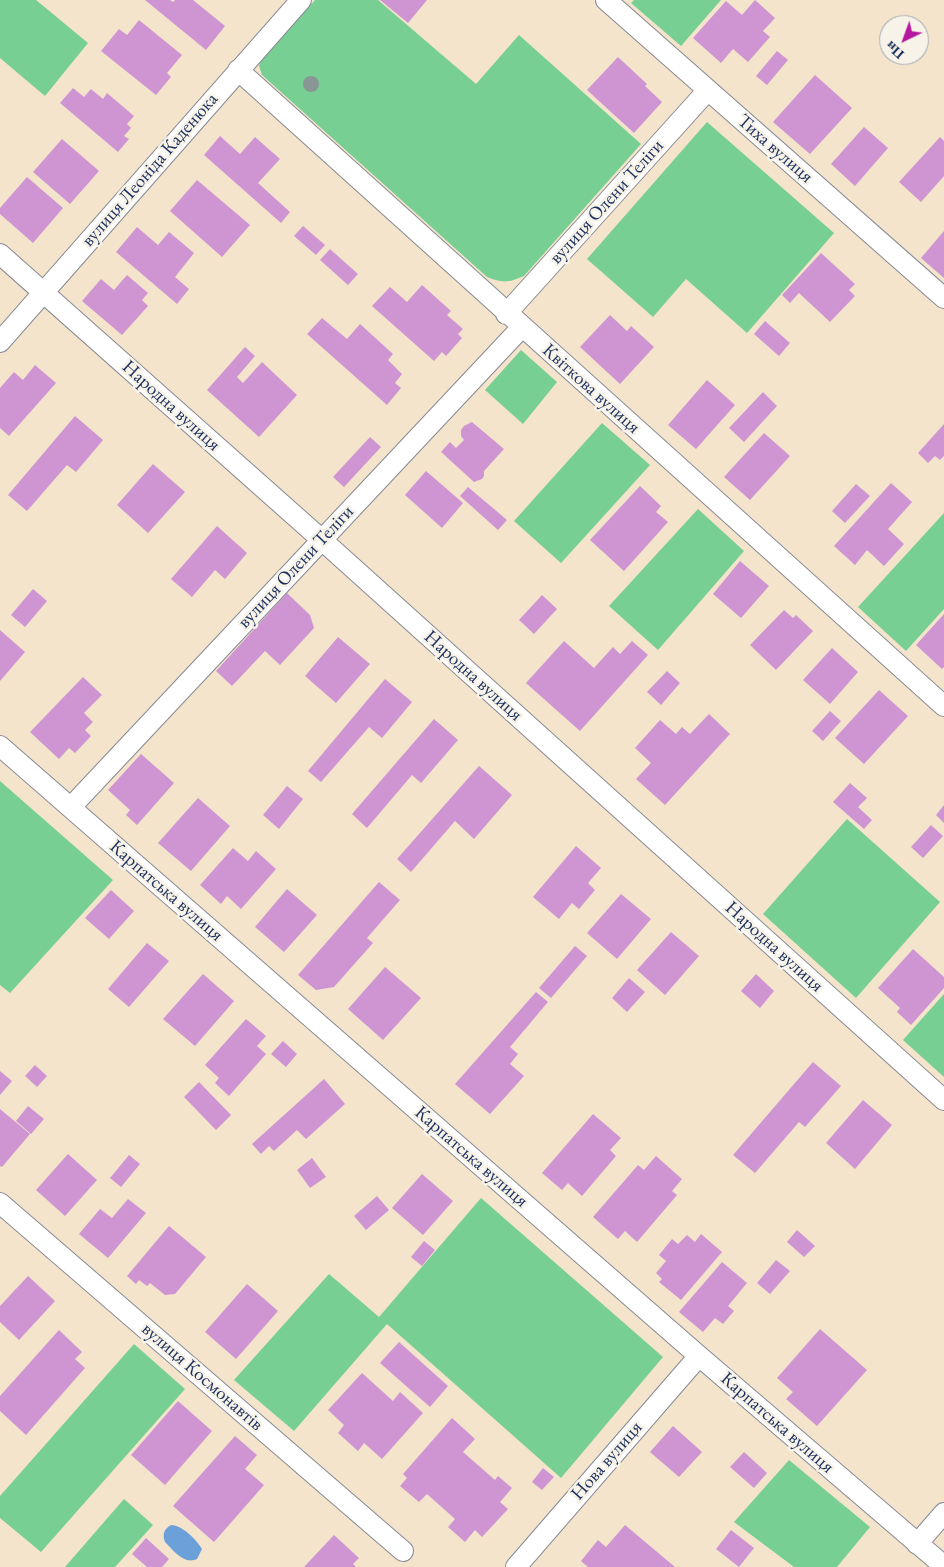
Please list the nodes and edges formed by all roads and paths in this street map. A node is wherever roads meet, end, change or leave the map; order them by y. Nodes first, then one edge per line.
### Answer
1 (301, 0) edge
2 (606, 0) edge
3 (238, 70) junction
4 (708, 90) junction
5 (0, 254) edge
6 (43, 292) junction
7 (944, 298) edge
8 (506, 314) junction
9 (522, 327) junction
10 (0, 342) edge
11 (322, 540) junction
12 (944, 706) edge
13 (0, 746) edge
14 (70, 807) junction
15 (944, 1100) edge
16 (0, 1203) edge
17 (699, 1356) junction
18 (944, 1513) edge
19 (916, 1544) junction
20 (403, 1551) dead end
21 (944, 1566) edge
22 (516, 1567) edge

1 - 3 street, вулиця Леоніда Каденюка
2 - 4 street, Тиха вулиця
3 - 6 street, вулиця Леоніда Каденюка
3 - 8 street, Квіткова вулиця
4 - 7 street, Тиха вулиця
4 - 8 street, вулиця Олени Теліги
5 - 6 street, Народна вулиця
6 - 10 street, вулиця Леоніда Каденюка
6 - 11 street, Народна вулиця
8 - 9 street, Квіткова вулиця
9 - 11 street, вулиця Олени Теліги
9 - 12 street, Квіткова вулиця
11 - 14 street, вулиця Олени Теліги
11 - 15 street, Народна вулиця
13 - 14 street, Карпатська вулиця
14 - 17 street, Карпатська вулиця
16 - 20 street, вулиця Космонавтів
17 - 19 street, Карпатська вулиця
17 - 22 street, Нова вулиця
18 - 19 street
19 - 21 street, Карпатська вулиця

